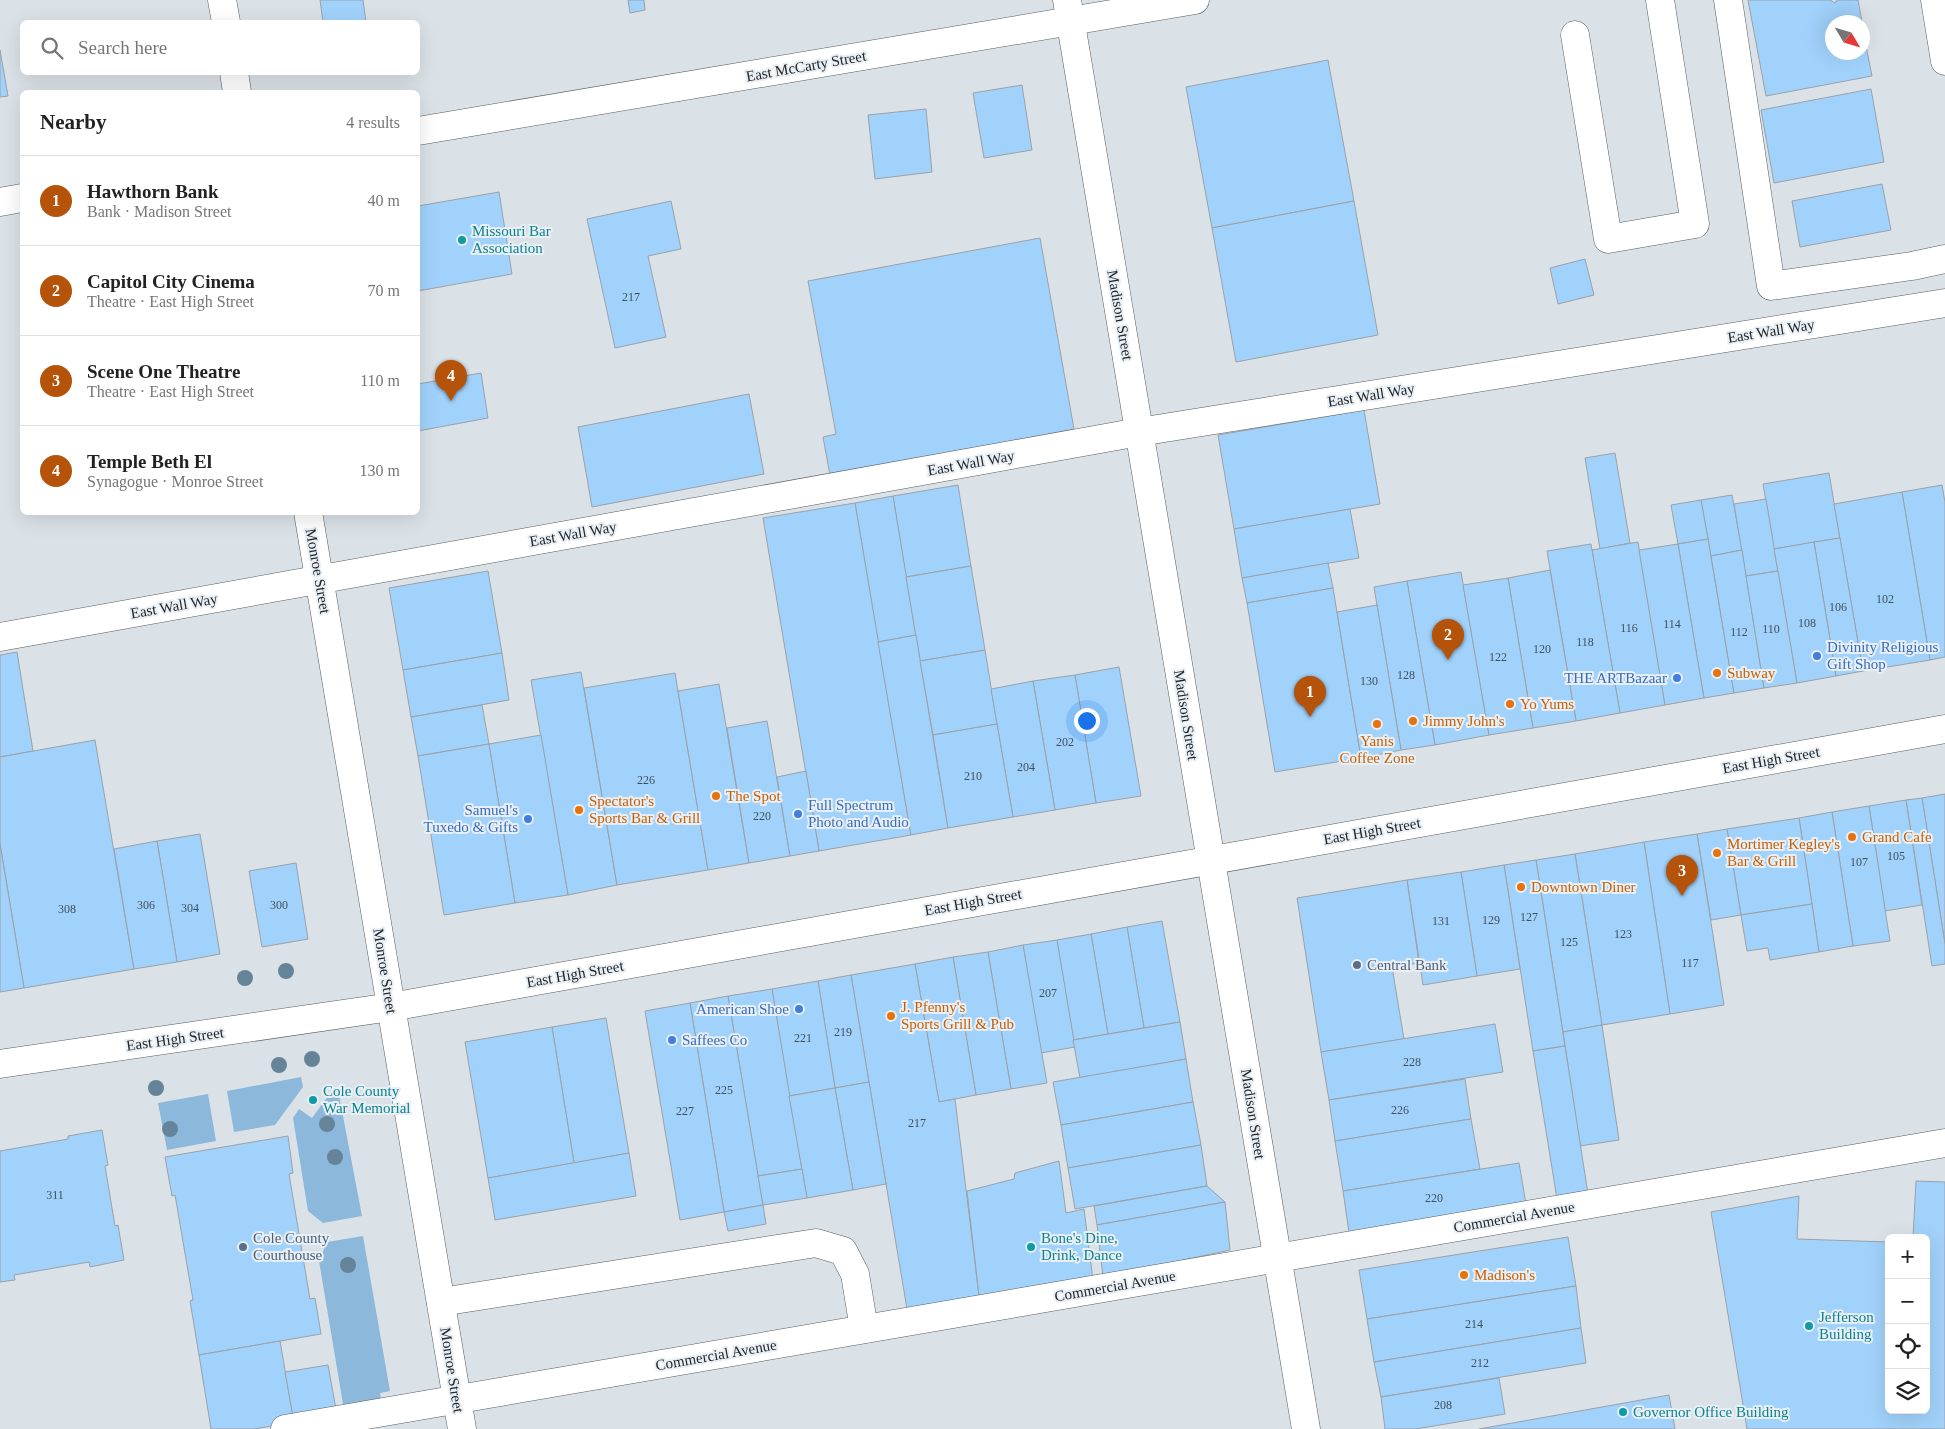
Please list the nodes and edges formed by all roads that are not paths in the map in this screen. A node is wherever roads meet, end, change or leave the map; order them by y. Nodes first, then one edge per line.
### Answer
1 (222, 0) edge
2 (1195, 0) edge
3 (1660, 0) edge
4 (1728, 0) edge
5 (1935, 0) edge
6 (1069, 11) edge
7 (226, 20) edge
8 (1575, 35) dead end
9 (1945, 61) edge
10 (234, 75) edge
11 (237, 90) edge
12 (420, 131) edge
13 (20, 198) edge
14 (0, 202) edge
15 (1945, 259) edge
16 (1945, 304) edge
17 (1139, 432) junction
18 (308, 515) edge
19 (319, 579) junction
20 (0, 637) edge
21 (1945, 729) edge
22 (1210, 860) junction
23 (391, 1007) junction
24 (0, 1064) edge
25 (1945, 1143) edge
26 (1277, 1258) junction
27 (440, 1302) junction
28 (864, 1329) junction
29 (456, 1399) junction
30 (285, 1429) edge
31 (462, 1429) edge
32 (1306, 1429) edge

1 - 7 main road
2 - 6 main road, East McCarty Street
3 - 8 main road
4 - 15 main road
5 - 9 main road
6 - 12 main road, East McCarty Street
6 - 17 main road, Madison Street
10 - 11 main road
13 - 14 main road
16 - 17 main road, East Wall Way
17 - 19 main road, East Wall Way
17 - 22 main road, Madison Street
18 - 19 main road, Monroe Street
19 - 20 main road, East Wall Way
19 - 23 main road, Monroe Street
21 - 22 main road, East High Street
22 - 23 main road, East High Street
22 - 26 main road, Madison Street
23 - 24 main road, East High Street
23 - 27 main road, Monroe Street
25 - 26 main road, Commercial Avenue
26 - 28 main road, Commercial Avenue
26 - 32 main road, Madison Street
27 - 28 main road
27 - 29 main road, Monroe Street
28 - 29 main road, Commercial Avenue
29 - 30 main road, Commercial Avenue
29 - 31 main road, Monroe Street

